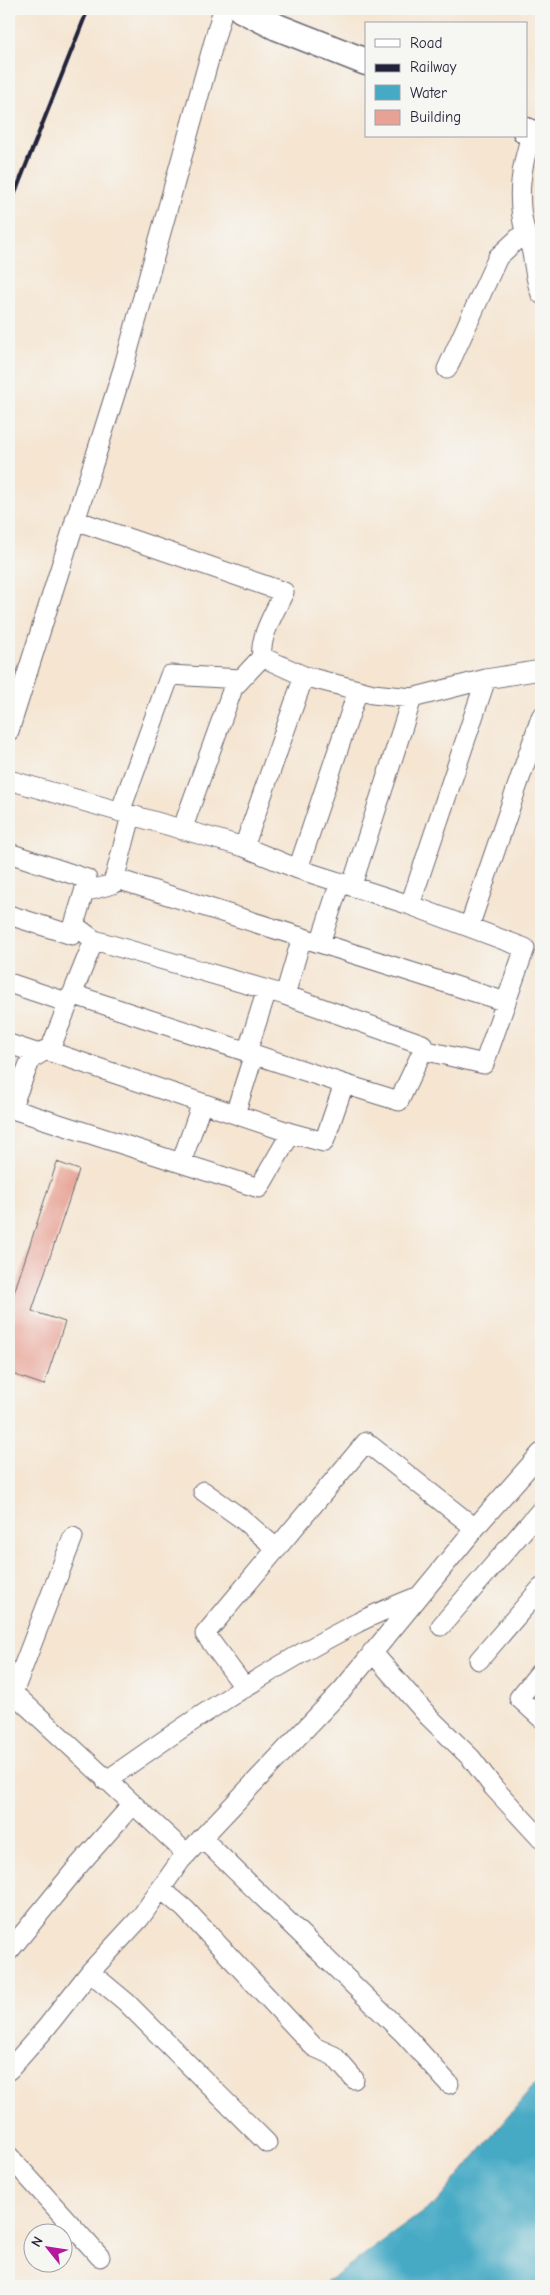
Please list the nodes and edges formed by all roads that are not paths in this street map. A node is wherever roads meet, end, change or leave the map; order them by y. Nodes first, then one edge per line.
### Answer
1 (222, 9) edge
2 (241, 9) edge
3 (365, 62) edge
4 (533, 134) edge
5 (525, 232) junction
6 (541, 294) edge
7 (447, 369) dead end
8 (75, 520) junction
9 (262, 657) junction
10 (541, 670) edge
11 (304, 676) junction
12 (241, 678) junction
13 (486, 679) junction
14 (358, 690) junction
15 (412, 698) junction
16 (541, 717) edge
17 (9, 731) edge
18 (9, 780) edge
19 (125, 814) junction
20 (182, 830) junction
21 (244, 847) junction
22 (9, 853) edge
23 (298, 869) junction
24 (114, 878) junction
25 (346, 883) junction
26 (84, 892) junction
27 (410, 905) junction
28 (9, 915) edge
29 (74, 925) junction
30 (469, 927) junction
31 (302, 938) junction
32 (94, 940) junction
33 (320, 943) junction
34 (9, 983) edge
35 (267, 990) junction
36 (285, 995) junction
37 (70, 999) junction
38 (506, 1002) junction
39 (9, 1044) edge
40 (423, 1050) junction
41 (42, 1052) junction
42 (250, 1053) junction
43 (344, 1084) junction
44 (202, 1103) junction
45 (10, 1108) edge
46 (235, 1114) junction
47 (291, 1133) junction
48 (181, 1163) junction
49 (541, 1453) edge
50 (203, 1491) dead end
51 (541, 1510) edge
52 (475, 1528) junction
53 (73, 1537) dead end
54 (278, 1549) junction
55 (541, 1588) edge
56 (419, 1595) junction
57 (441, 1626) dead end
58 (372, 1652) junction
59 (479, 1660) dead end
60 (541, 1671) edge
61 (246, 1688) junction
62 (11, 1691) edge
63 (541, 1718) edge
64 (106, 1781) junction
65 (132, 1805) junction
66 (202, 1838) junction
67 (541, 1839) edge
68 (187, 1854) junction
69 (161, 1889) junction
70 (9, 1951) edge
71 (90, 1972) junction
72 (9, 2070) edge
73 (354, 2079) dead end
74 (449, 2084) dead end
75 (267, 2143) dead end
76 (9, 2156) edge
77 (100, 2257) dead end

1 - 8 street
2 - 3 main road
4 - 5 street
5 - 6 street
5 - 7 street
8 - 9 street
8 - 17 street
9 - 11 street
9 - 12 street
10 - 13 street
11 - 14 street
11 - 21 street
12 - 19 street
12 - 20 street
13 - 15 street
13 - 27 street
14 - 15 street
14 - 23 street
15 - 25 street
16 - 30 street
18 - 19 street
19 - 20 street
19 - 24 street
20 - 21 street
21 - 23 street
22 - 26 street
23 - 25 street
24 - 26 street
24 - 31 street
25 - 27 street
25 - 33 street
26 - 29 street
27 - 30 street
28 - 29 street
29 - 32 street
30 - 38 street
31 - 33 street
31 - 36 street
32 - 35 street
32 - 37 street
33 - 38 street
34 - 37 street
35 - 36 street
35 - 42 street
36 - 40 street
37 - 41 street
37 - 42 street
38 - 40 street
39 - 41 street
40 - 43 street
41 - 44 street
41 - 45 street
42 - 43 street
42 - 46 street
43 - 47 street
44 - 46 street
44 - 48 street
45 - 48 street
46 - 47 street
47 - 48 street
49 - 52 street
50 - 54 street
51 - 57 street
52 - 54 street
52 - 56 street
53 - 62 street
54 - 61 street
55 - 59 street
56 - 58 street
56 - 61 street
58 - 66 street
58 - 67 street
60 - 63 street
61 - 64 street
62 - 64 street
64 - 65 street
65 - 68 street
65 - 70 street
66 - 68 street
66 - 74 street
68 - 69 street
69 - 71 street
69 - 73 street
71 - 72 street
71 - 75 street
76 - 77 street

